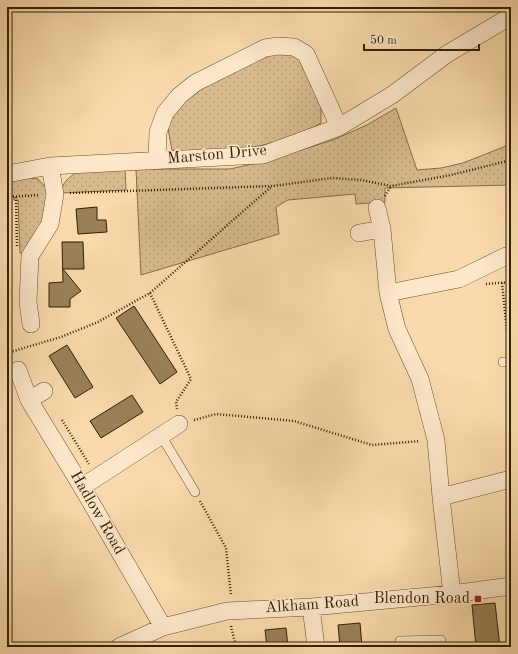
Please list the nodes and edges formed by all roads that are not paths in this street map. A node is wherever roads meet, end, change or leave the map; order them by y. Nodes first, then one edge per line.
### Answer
1 (511, 16) edge
2 (339, 127) junction
3 (157, 160) junction
4 (50, 166) junction
5 (7, 174) edge
6 (377, 208) dead end
7 (382, 229) junction
8 (359, 233) dead end
9 (511, 255) edge
10 (388, 293) junction
11 (31, 324) dead end
12 (18, 370) dead end
13 (44, 391) dead end
14 (29, 400) junction
15 (180, 424) road end
16 (162, 436) junction
17 (511, 479) edge
18 (82, 487) junction
19 (194, 492) road end
20 (441, 497) junction
21 (511, 586) edge
22 (452, 594) junction
23 (311, 607) junction
24 (163, 627) junction
25 (441, 640) dead end
26 (119, 647) edge
27 (316, 647) edge
28 (401, 647) edge

1 - 2 street, Marston Drive
2 - 3 street, Marston Drive
2 - 3 street
3 - 4 street, Marston Drive
4 - 5 street, Marston Drive
4 - 11 street
6 - 7 street
7 - 8 street
7 - 10 street
9 - 10 street
10 - 20 street
12 - 14 street, Hadlow Road
13 - 14 street
14 - 18 street, Hadlow Road
15 - 16 street
16 - 18 street
16 - 19 lane
17 - 20 street
18 - 24 street, Hadlow Road
20 - 22 street
21 - 22 street, Alkham Road
22 - 23 street, Alkham Road
23 - 24 street, Alkham Road
23 - 27 street
24 - 26 street, Alkham Road
25 - 28 lane

